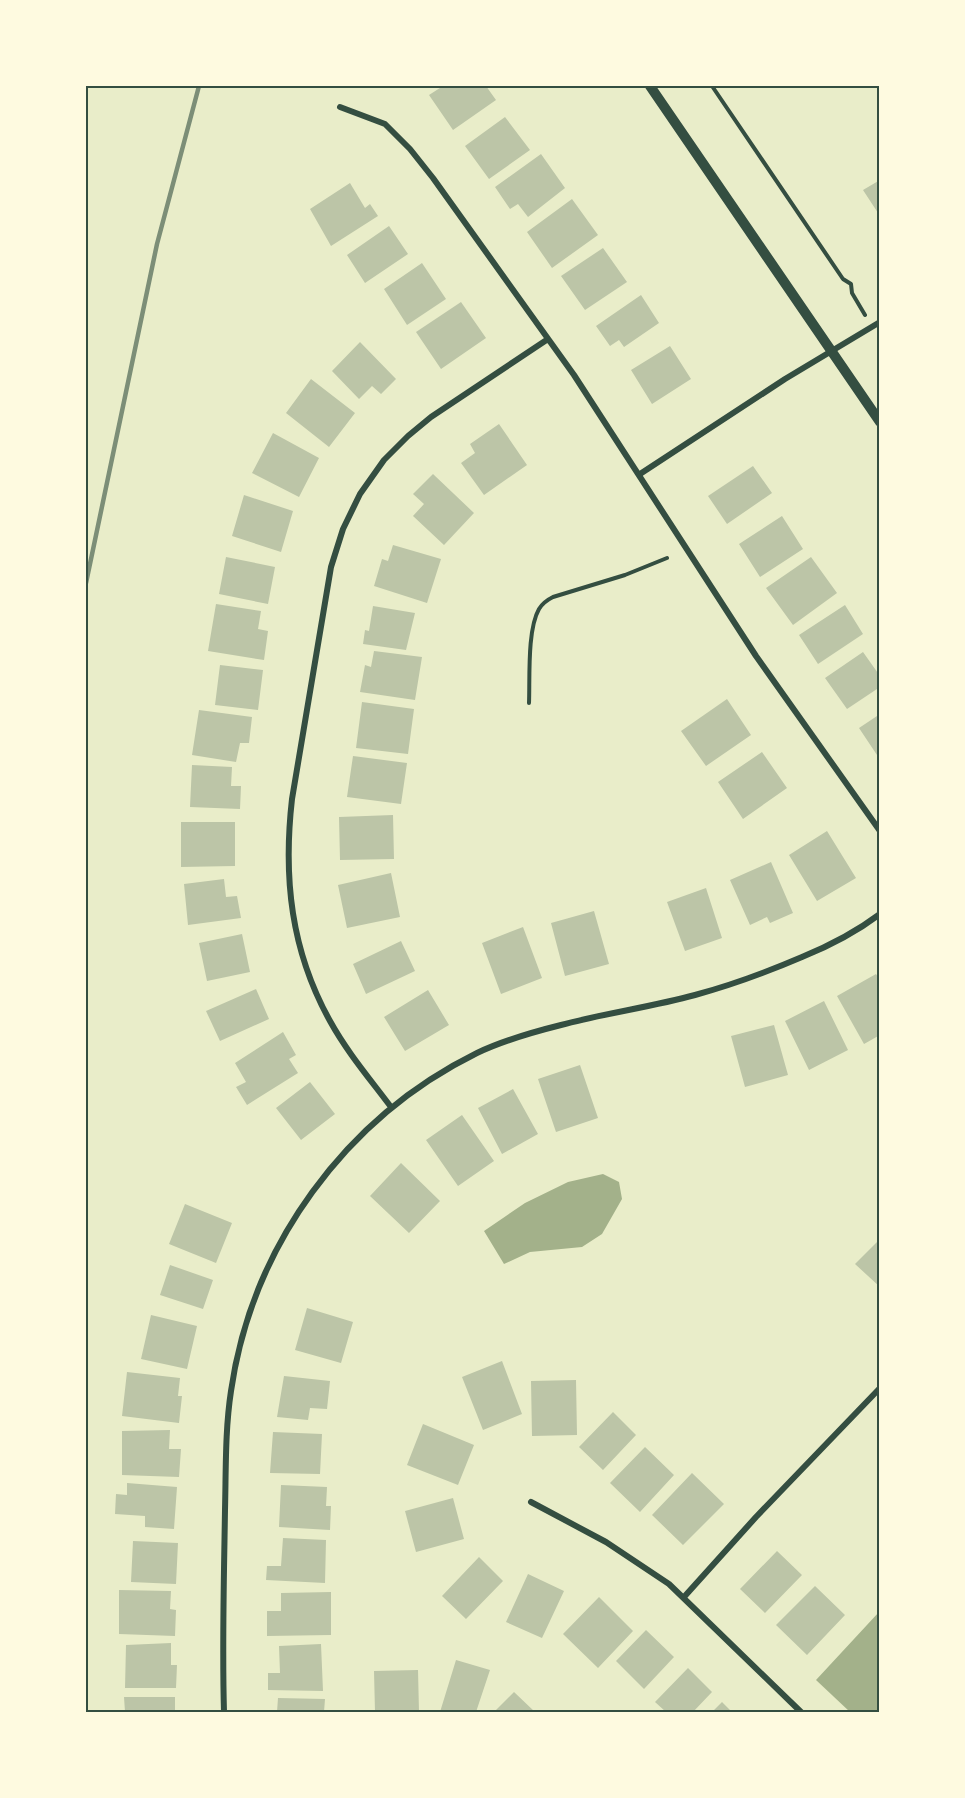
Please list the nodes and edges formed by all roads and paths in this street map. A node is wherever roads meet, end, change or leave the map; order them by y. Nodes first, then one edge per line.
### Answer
1 (650, 86) edge
2 (712, 86) edge
3 (340, 107) dead end
4 (852, 293) dead end
5 (879, 322) edge
6 (548, 339) junction
7 (832, 351) junction
8 (879, 422) edge
9 (639, 474) junction
10 (667, 558) dead end
11 (529, 703) dead end
12 (879, 831) edge
13 (879, 914) edge
14 (391, 1107) junction
15 (879, 1388) edge
16 (531, 1502) dead end
17 (684, 1598) junction
18 (224, 1713) edge
19 (801, 1713) edge

1 - 7 street
2 - 4 path
3 - 6 street
5 - 7 street
6 - 9 street
6 - 14 street
7 - 8 street
7 - 9 street
9 - 12 street
10 - 11 path
13 - 14 street
14 - 18 street
15 - 17 street
16 - 17 street
17 - 19 street

